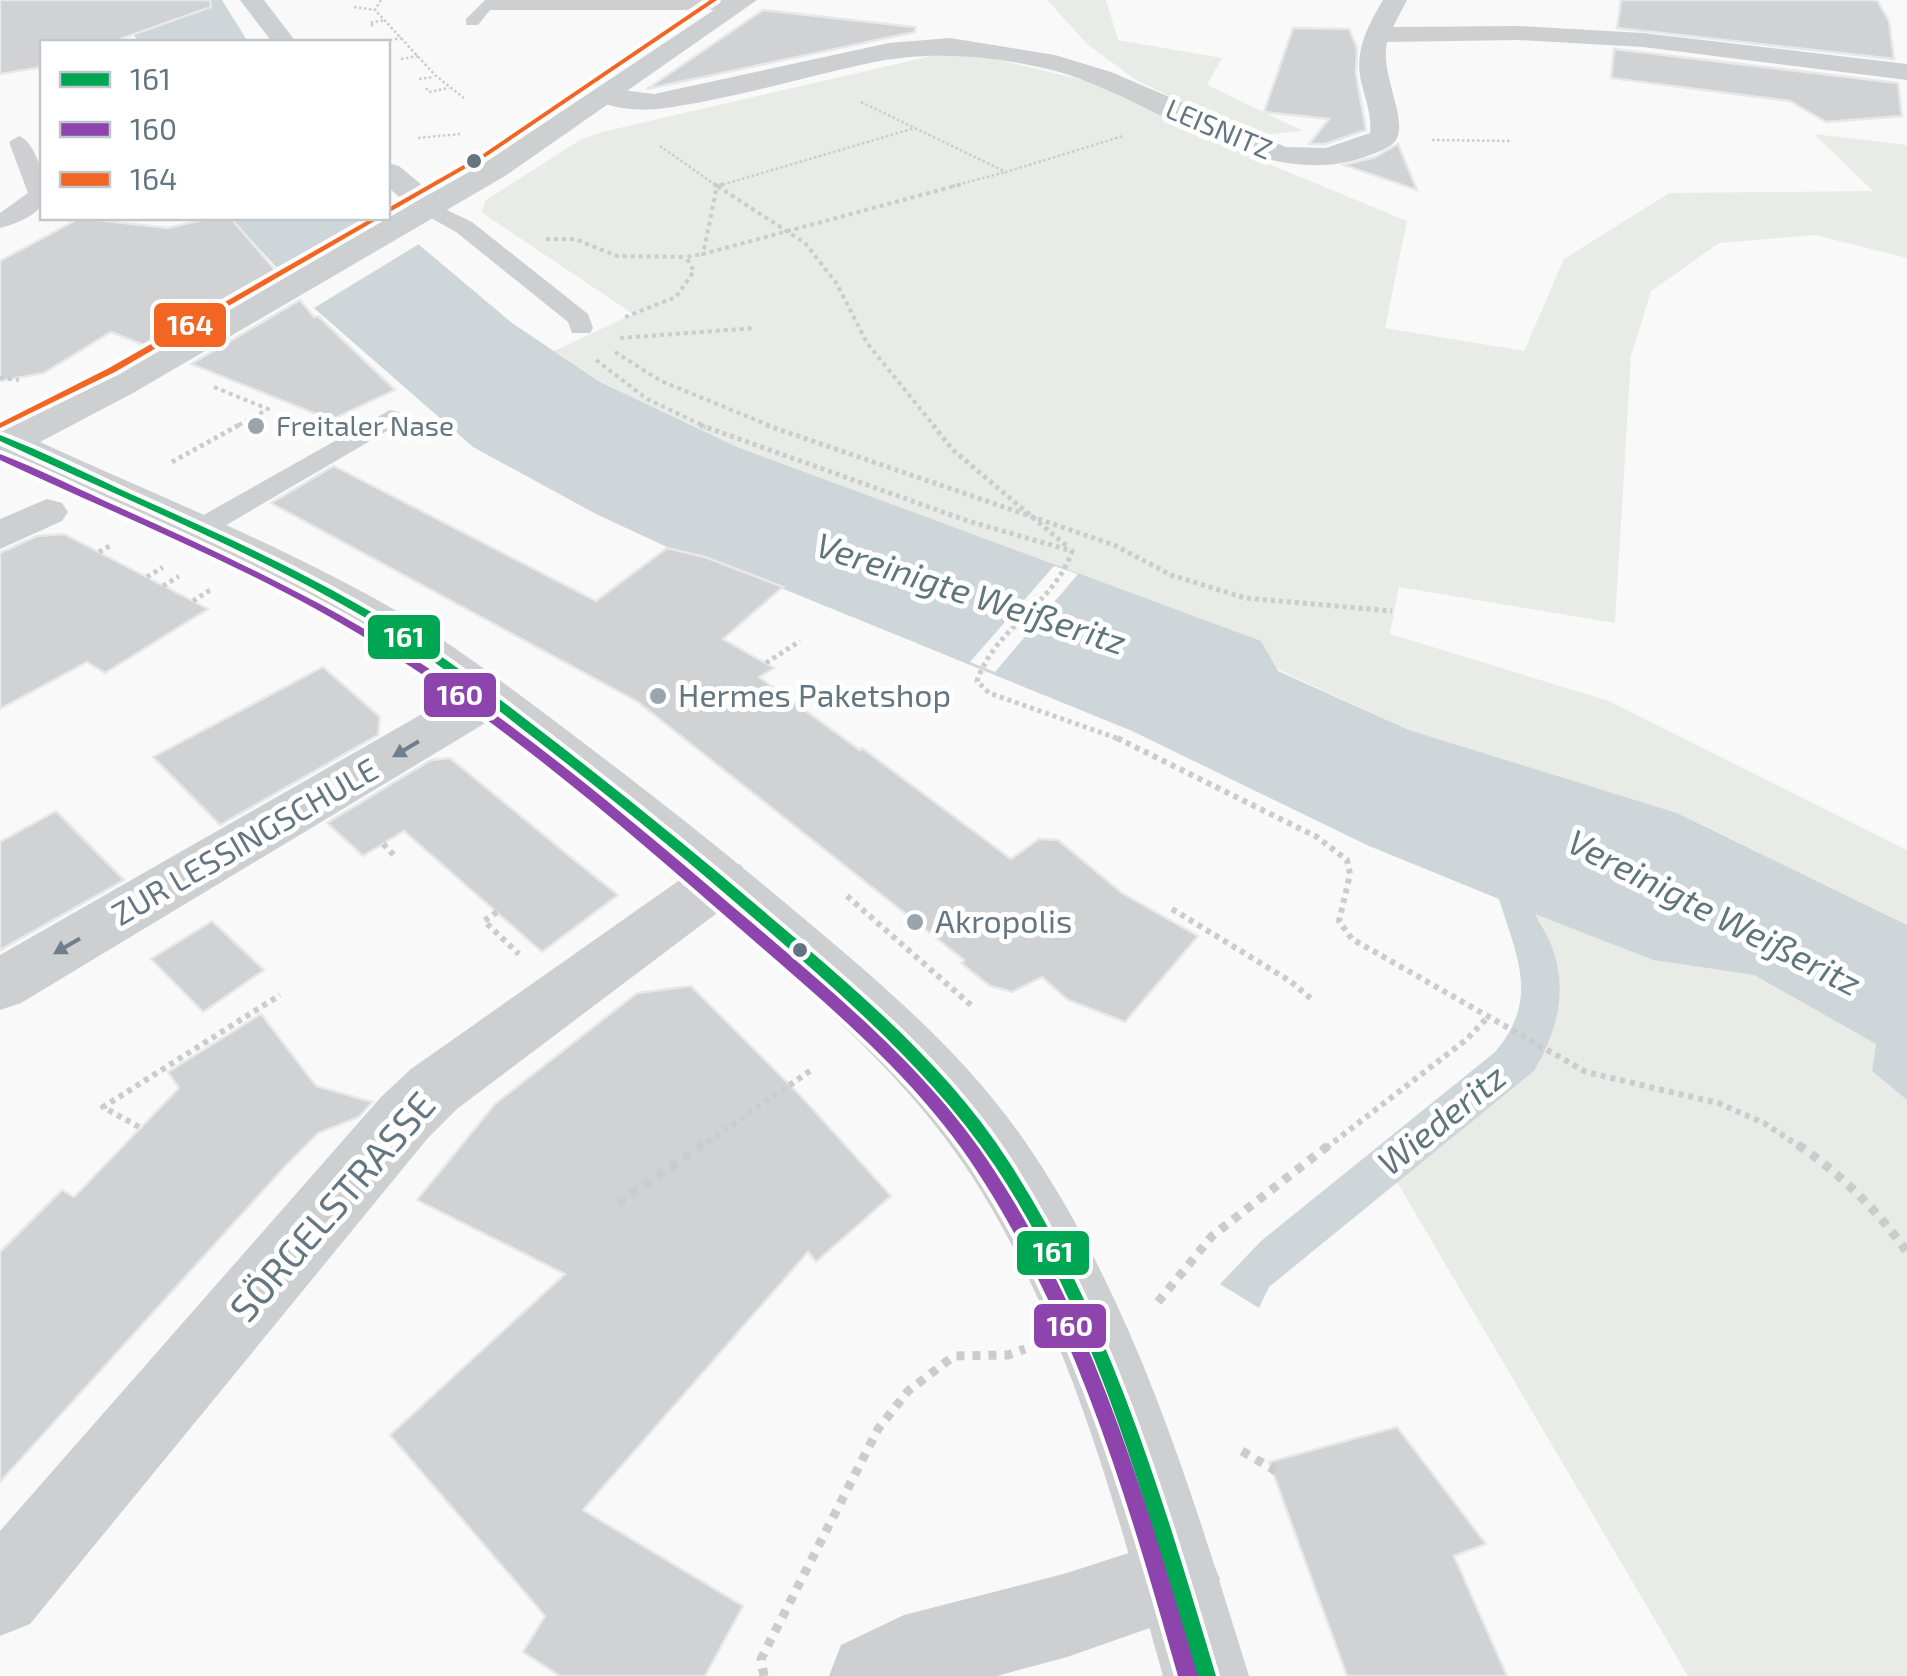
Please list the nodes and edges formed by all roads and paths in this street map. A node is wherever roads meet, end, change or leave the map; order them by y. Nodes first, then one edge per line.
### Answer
1 (252, 0) edge
2 (381, 0) edge
3 (1395, 0) edge
4 (742, 2) edge
5 (354, 7) dead end
6 (374, 10) junction
7 (384, 20) junction
8 (472, 22) dead end
9 (372, 26) dead end
10 (1376, 35) junction
11 (401, 38) junction
12 (282, 40) edge
13 (390, 42) edge
14 (418, 56) junction
15 (405, 63) dead end
16 (801, 72) junction
17 (1907, 72) edge
18 (436, 76) junction
19 (450, 88) junction
20 (607, 96) junction
21 (464, 98) dead end
22 (915, 128) junction
23 (1125, 135) dead end
24 (1426, 140) dead end
25 (19, 142) dead end
26 (1510, 142) dead end
27 (659, 144) dead end
28 (1435, 144) dead end
29 (1483, 148) dead end
30 (1006, 172) junction
31 (390, 174) edge
32 (717, 186) junction
33 (430, 208) junction
34 (0, 222) edge
35 (788, 232) junction
36 (491, 248) junction
37 (703, 254) junction
38 (686, 257) junction
39 (581, 328) junction
40 (755, 328) dead end
41 (618, 338) dead end
42 (629, 362) dead end
43 (213, 386) dead end
44 (390, 418) dead end
45 (4, 440) edge
46 (168, 464) dead end
47 (47, 512) dead end
48 (1035, 517) junction
49 (201, 528) junction
50 (0, 536) edge
51 (114, 544) dead end
52 (1072, 550) junction
53 (99, 552) dead end
54 (162, 567) dead end
55 (179, 576) dead end
56 (147, 577) dead end
57 (163, 586) dead end
58 (210, 590) dead end
59 (192, 601) dead end
60 (1392, 611) dead end
61 (800, 641) dead end
62 (766, 663) dead end
63 (489, 698) junction
64 (383, 844) dead end
65 (396, 856) dead end
66 (722, 880) junction
67 (846, 896) dead end
68 (1172, 909) dead end
69 (497, 912) dead end
70 (522, 956) dead end
71 (0, 985) edge
72 (280, 996) dead end
73 (1314, 1001) dead end
74 (972, 1006) dead end
75 (1488, 1017) junction
76 (810, 1072) dead end
77 (138, 1126) dead end
78 (618, 1204) dead end
79 (1907, 1252) edge
80 (1158, 1302) dead end
81 (1008, 1355) dead end
82 (1242, 1450) dead end
83 (1276, 1471) dead end
84 (1178, 1579) junction
85 (0, 1594) edge
86 (764, 1676) edge
87 (872, 1676) edge
88 (1206, 1676) edge

1 - 12 street
2 - 6 path
3 - 10 street
4 - 8 lane
4 - 20 street
5 - 6 path
6 - 7 path
7 - 9 path
7 - 11 path
10 - 16 street, LEISNITZ
10 - 17 street
11 - 13 path
11 - 14 path
14 - 15 path
14 - 18 path
16 - 20 street, LEISNITZ
16 - 22 path
18 - 19 path
18 - 19 path
19 - 21 path
20 - 33 street
22 - 30 path
22 - 32 path
23 - 30 path
24 - 26 path
25 - 34 lane
27 - 32 path
28 - 29 path
30 - 35 path
31 - 33 street
32 - 35 path
32 - 37 path
33 - 36 lane
33 - 45 street
35 - 37 path
35 - 48 path
36 - 38 path
36 - 39 lane
37 - 38 path
38 - 39 path
39 - 52 path
40 - 41 path
42 - 48 path
43 - 46 path
44 - 49 lane
45 - 49 street
47 - 50 street
48 - 52 path
48 - 60 path
49 - 63 street
51 - 53 path
52 - 75 path
54 - 56 path
55 - 57 path
58 - 59 path
61 - 62 path
63 - 66 street
63 -> 71 street, ZUR LESSINGSCHULE
64 - 65 path
66 - 84 street
66 - 85 street, SÖRGELSTRASSE
67 - 74 path
68 - 73 path
69 - 70 path
72 - 77 path
75 - 79 path
75 - 80 path
76 - 78 path
81 - 86 path
82 - 83 path
84 - 87 street
84 - 88 street

